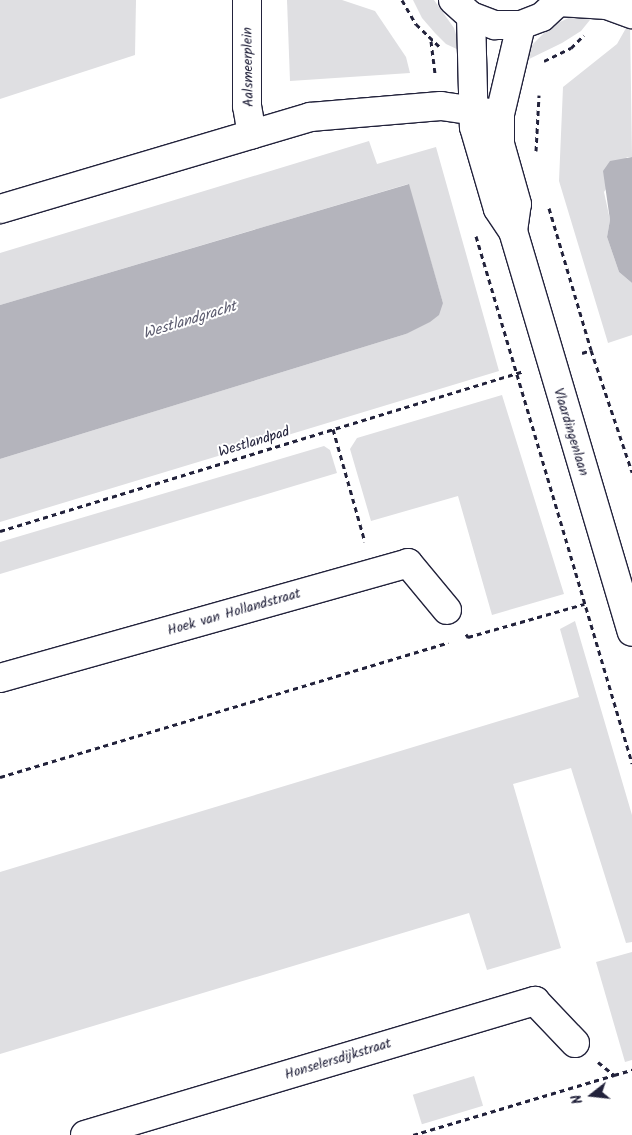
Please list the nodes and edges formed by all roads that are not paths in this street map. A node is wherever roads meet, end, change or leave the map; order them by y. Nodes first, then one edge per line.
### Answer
1 (247, 0) edge
2 (560, 1) edge
3 (462, 8) edge
4 (632, 14) edge
5 (521, 25) junction
6 (474, 109) junction
7 (500, 114) junction
8 (252, 135) junction
9 (0, 209) edge
10 (513, 231) junction
11 (447, 610) road end
12 (632, 632) edge
13 (0, 678) edge
14 (575, 1043) dead end
15 (85, 1135) edge

1 - 8 street, Aalsmeerplein
2 - 4 street
2 - 5 street
3 - 5 street
3 - 6 street, Vlaardingenlaan
5 - 7 street, Vlaardingenlaan
6 - 7 street
6 - 8 street
6 - 10 street, Vlaardingenlaan
7 - 10 street, Vlaardingenlaan
8 - 9 street
10 - 12 street, Vlaardingenlaan
11 - 13 street, Hoek van Hollandstraat
14 - 15 street, Honselersdijkstraat

